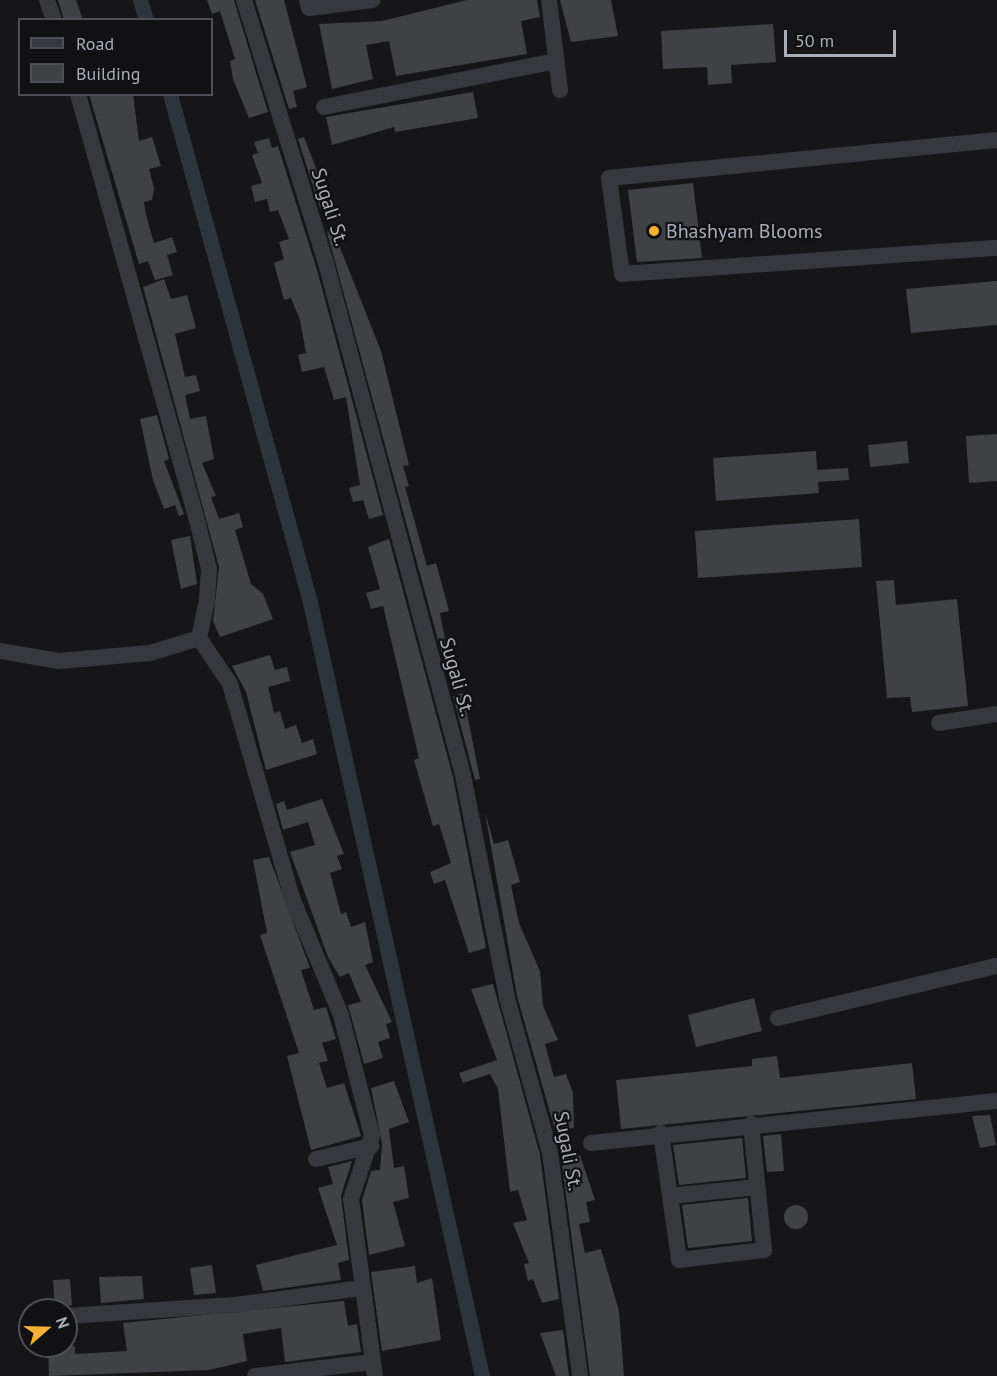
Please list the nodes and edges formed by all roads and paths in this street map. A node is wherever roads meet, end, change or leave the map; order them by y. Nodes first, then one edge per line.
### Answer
1 (47, 0) edge
2 (244, 0) edge
3 (308, 0) edge
4 (373, 0) edge
5 (549, 0) edge
6 (53, 18) edge
7 (556, 60) junction
8 (560, 90) dead end
9 (79, 96) edge
10 (324, 107) dead end
11 (997, 141) edge
12 (997, 248) edge
13 (200, 638) junction
14 (0, 651) edge
15 (997, 714) edge
16 (939, 723) dead end
17 (997, 966) edge
18 (778, 1018) dead end
19 (997, 1101) edge
20 (751, 1124) junction
21 (661, 1133) junction
22 (591, 1143) dead end
23 (372, 1146) junction
24 (316, 1159) dead end
25 (757, 1187) junction
26 (670, 1196) junction
27 (363, 1288) junction
28 (78, 1315) edge
29 (374, 1369) edge
30 (255, 1376) edge
31 (580, 1376) edge

1 - 6 street
2 - 31 street, Sugali St.
3 - 4 street
5 - 7 street
7 - 8 street
7 - 10 street
9 - 13 street
11 - 12 street
13 - 14 street
13 - 23 street
15 - 16 street
17 - 18 street
19 - 20 street
20 - 21 street
20 - 25 street
21 - 22 street
21 - 26 street
23 - 24 street
23 - 27 street
25 - 26 street
25 - 26 street
27 - 28 street
27 - 29 street
29 - 30 street

